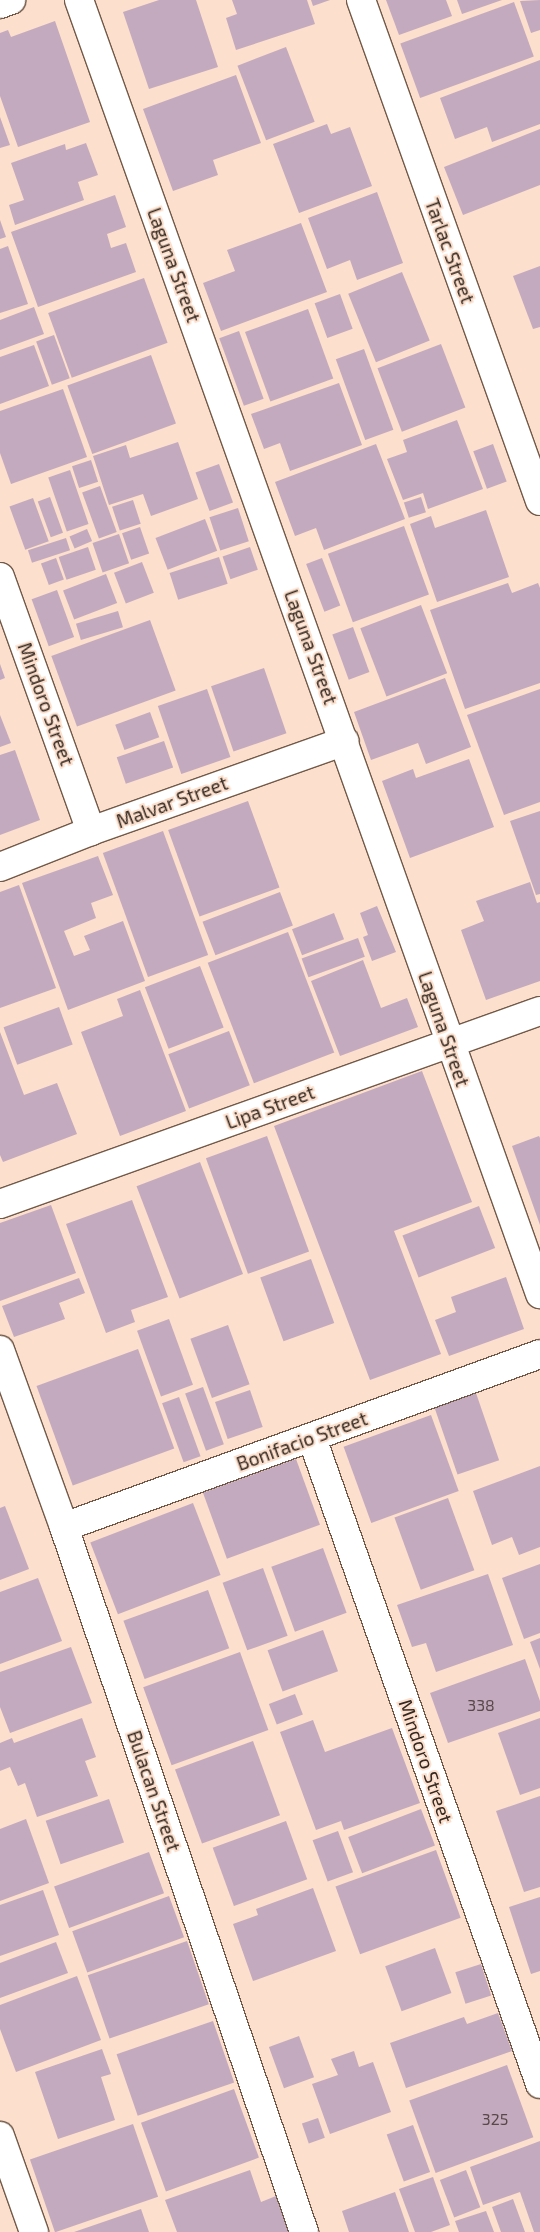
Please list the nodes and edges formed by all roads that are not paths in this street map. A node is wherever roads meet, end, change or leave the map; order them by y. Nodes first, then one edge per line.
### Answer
1 (11, 0) edge
2 (79, 0) edge
3 (361, 0) edge
4 (0, 4) edge
5 (540, 501) edge
6 (0, 577) edge
7 (344, 741) junction
8 (91, 831) junction
9 (0, 867) edge
10 (540, 1011) edge
11 (449, 1043) junction
12 (0, 1204) edge
13 (540, 1294) edge
14 (0, 1350) edge
15 (540, 1354) edge
16 (312, 1438) junction
17 (64, 1528) junction
18 (540, 2084) edge
19 (0, 2136) edge
20 (34, 2232) edge
21 (304, 2232) edge

1 - 4 street
2 - 7 street, Laguna Street
3 - 5 street, Tarlac Street
6 - 8 street, Mindoro Street
7 - 8 street, Malvar Street
7 - 11 street, Laguna Street
8 - 9 street, Malvar Street
10 - 11 street, Lipa Street
11 - 12 street, Lipa Street
11 - 13 street, Laguna Street
14 - 17 street, Bulacan Street
15 - 16 street, Bonifacio Street
16 - 17 street, Bonifacio Street
16 - 18 street, Mindoro Street
17 - 21 street, Bulacan Street
19 - 20 street

